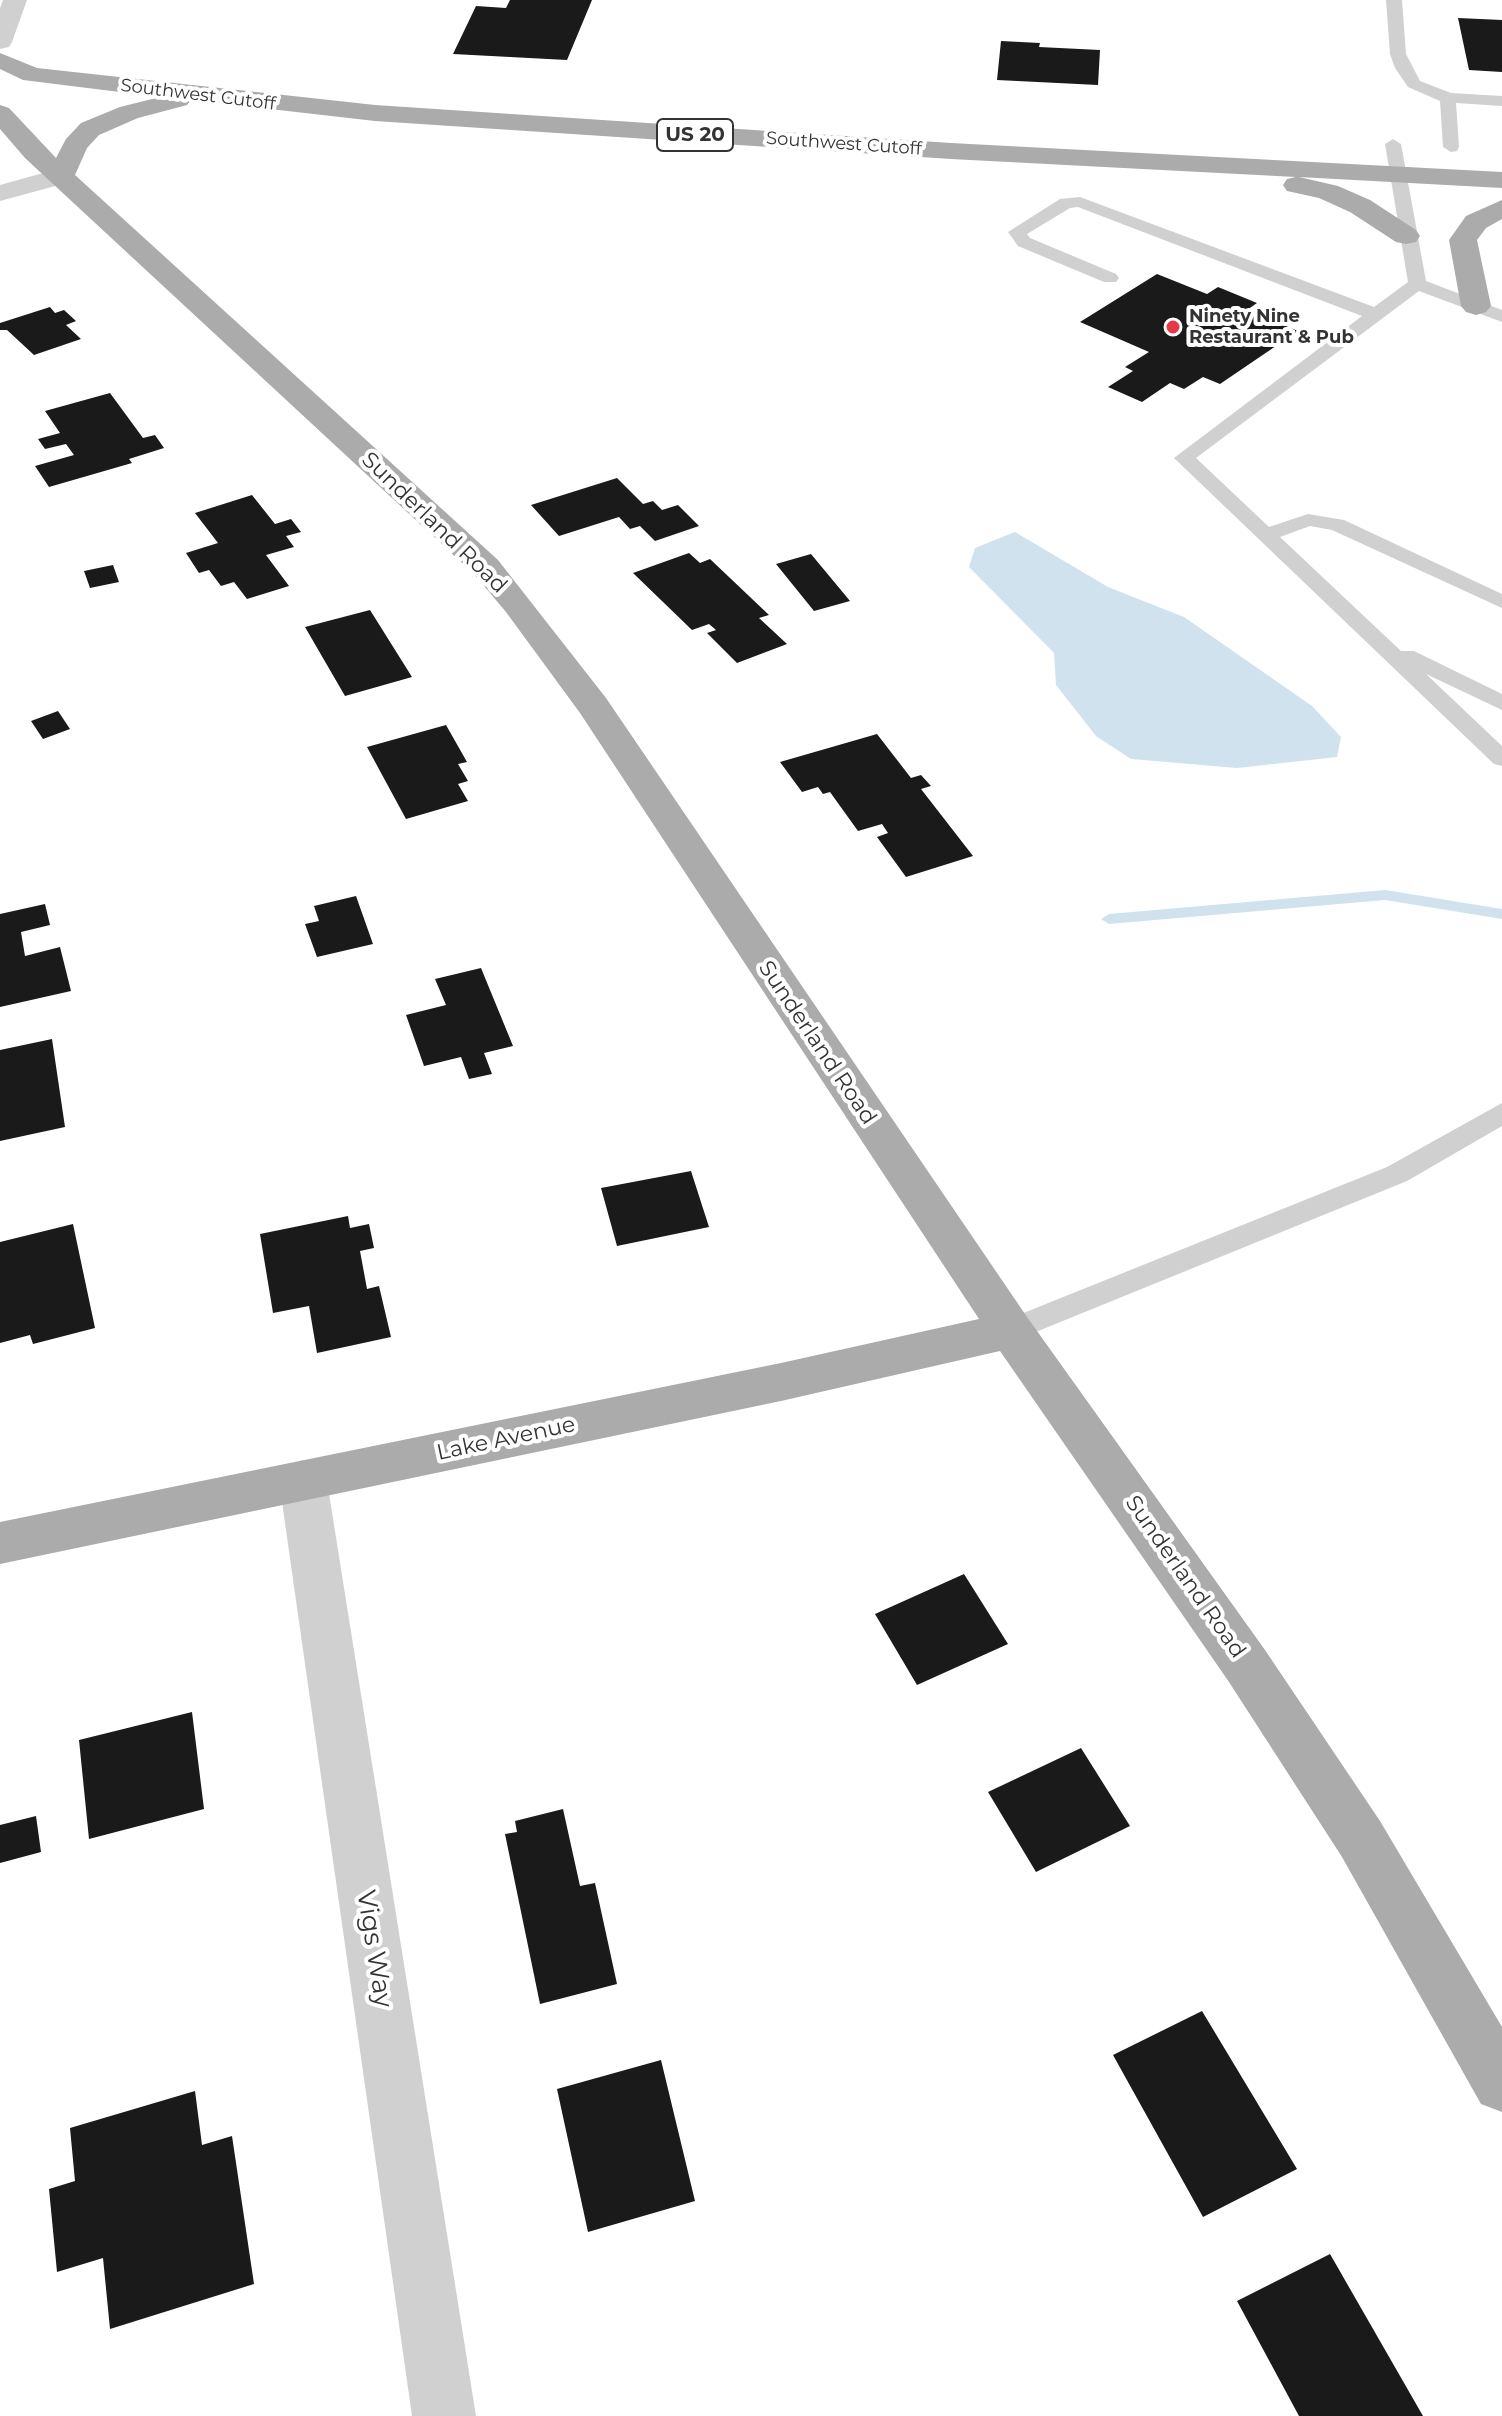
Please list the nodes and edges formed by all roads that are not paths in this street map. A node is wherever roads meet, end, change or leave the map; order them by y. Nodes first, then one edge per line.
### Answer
1 (15, 0) edge
2 (1394, 0) edge
3 (0, 42) edge
4 (0, 59) edge
5 (202, 95) junction
6 (490, 96) dead end
7 (1448, 98) junction
8 (1502, 101) edge
9 (4, 122) edge
10 (1362, 142) dead end
11 (1433, 146) junction
12 (1009, 154) junction
13 (1395, 174) junction
14 (61, 176) junction
15 (1502, 180) edge
16 (0, 193) edge
17 (1502, 208) edge
18 (1406, 236) junction
19 (1110, 278) dead end
20 (1417, 284) junction
21 (1489, 311) edge
22 (1377, 315) junction
23 (1265, 535) junction
24 (1502, 602) edge
25 (1381, 644) junction
26 (1502, 703) edge
27 (1502, 759) edge
28 (1502, 1113) edge
29 (1011, 1330) junction
30 (303, 1481) junction
31 (0, 1543) edge
32 (1502, 2083) edge
33 (444, 2416) edge

1 - 3 street
2 - 7 lane
4 - 5 main road, Southwest Cutoff / US 20
4 - 6 main road, Southwest Cutoff / US 20
5 - 12 main road, Southwest Cutoff / US 20
5 - 14 main road
7 - 8 lane
7 - 11 lane
9 - 14 main road, Sunderland Road
10 - 11 main road
11 - 13 lane
12 - 13 main road, Southwest Cutoff / US 20
12 - 18 main road
13 - 15 main road, Southwest Cutoff / US 20
13 - 18 lane
14 - 16 street
14 - 29 main road, Sunderland Road
17 - 21 main road
18 - 20 lane
19 - 22 lane
20 - 21 lane
20 - 22 lane
22 - 23 lane
23 - 24 lane
23 - 25 lane
25 - 26 lane
25 - 27 lane
28 - 29 lane
29 - 30 main road, Lake Avenue
29 - 32 main road, Sunderland Road
30 - 31 main road, Lake Avenue
30 - 33 street, Vigs Way

